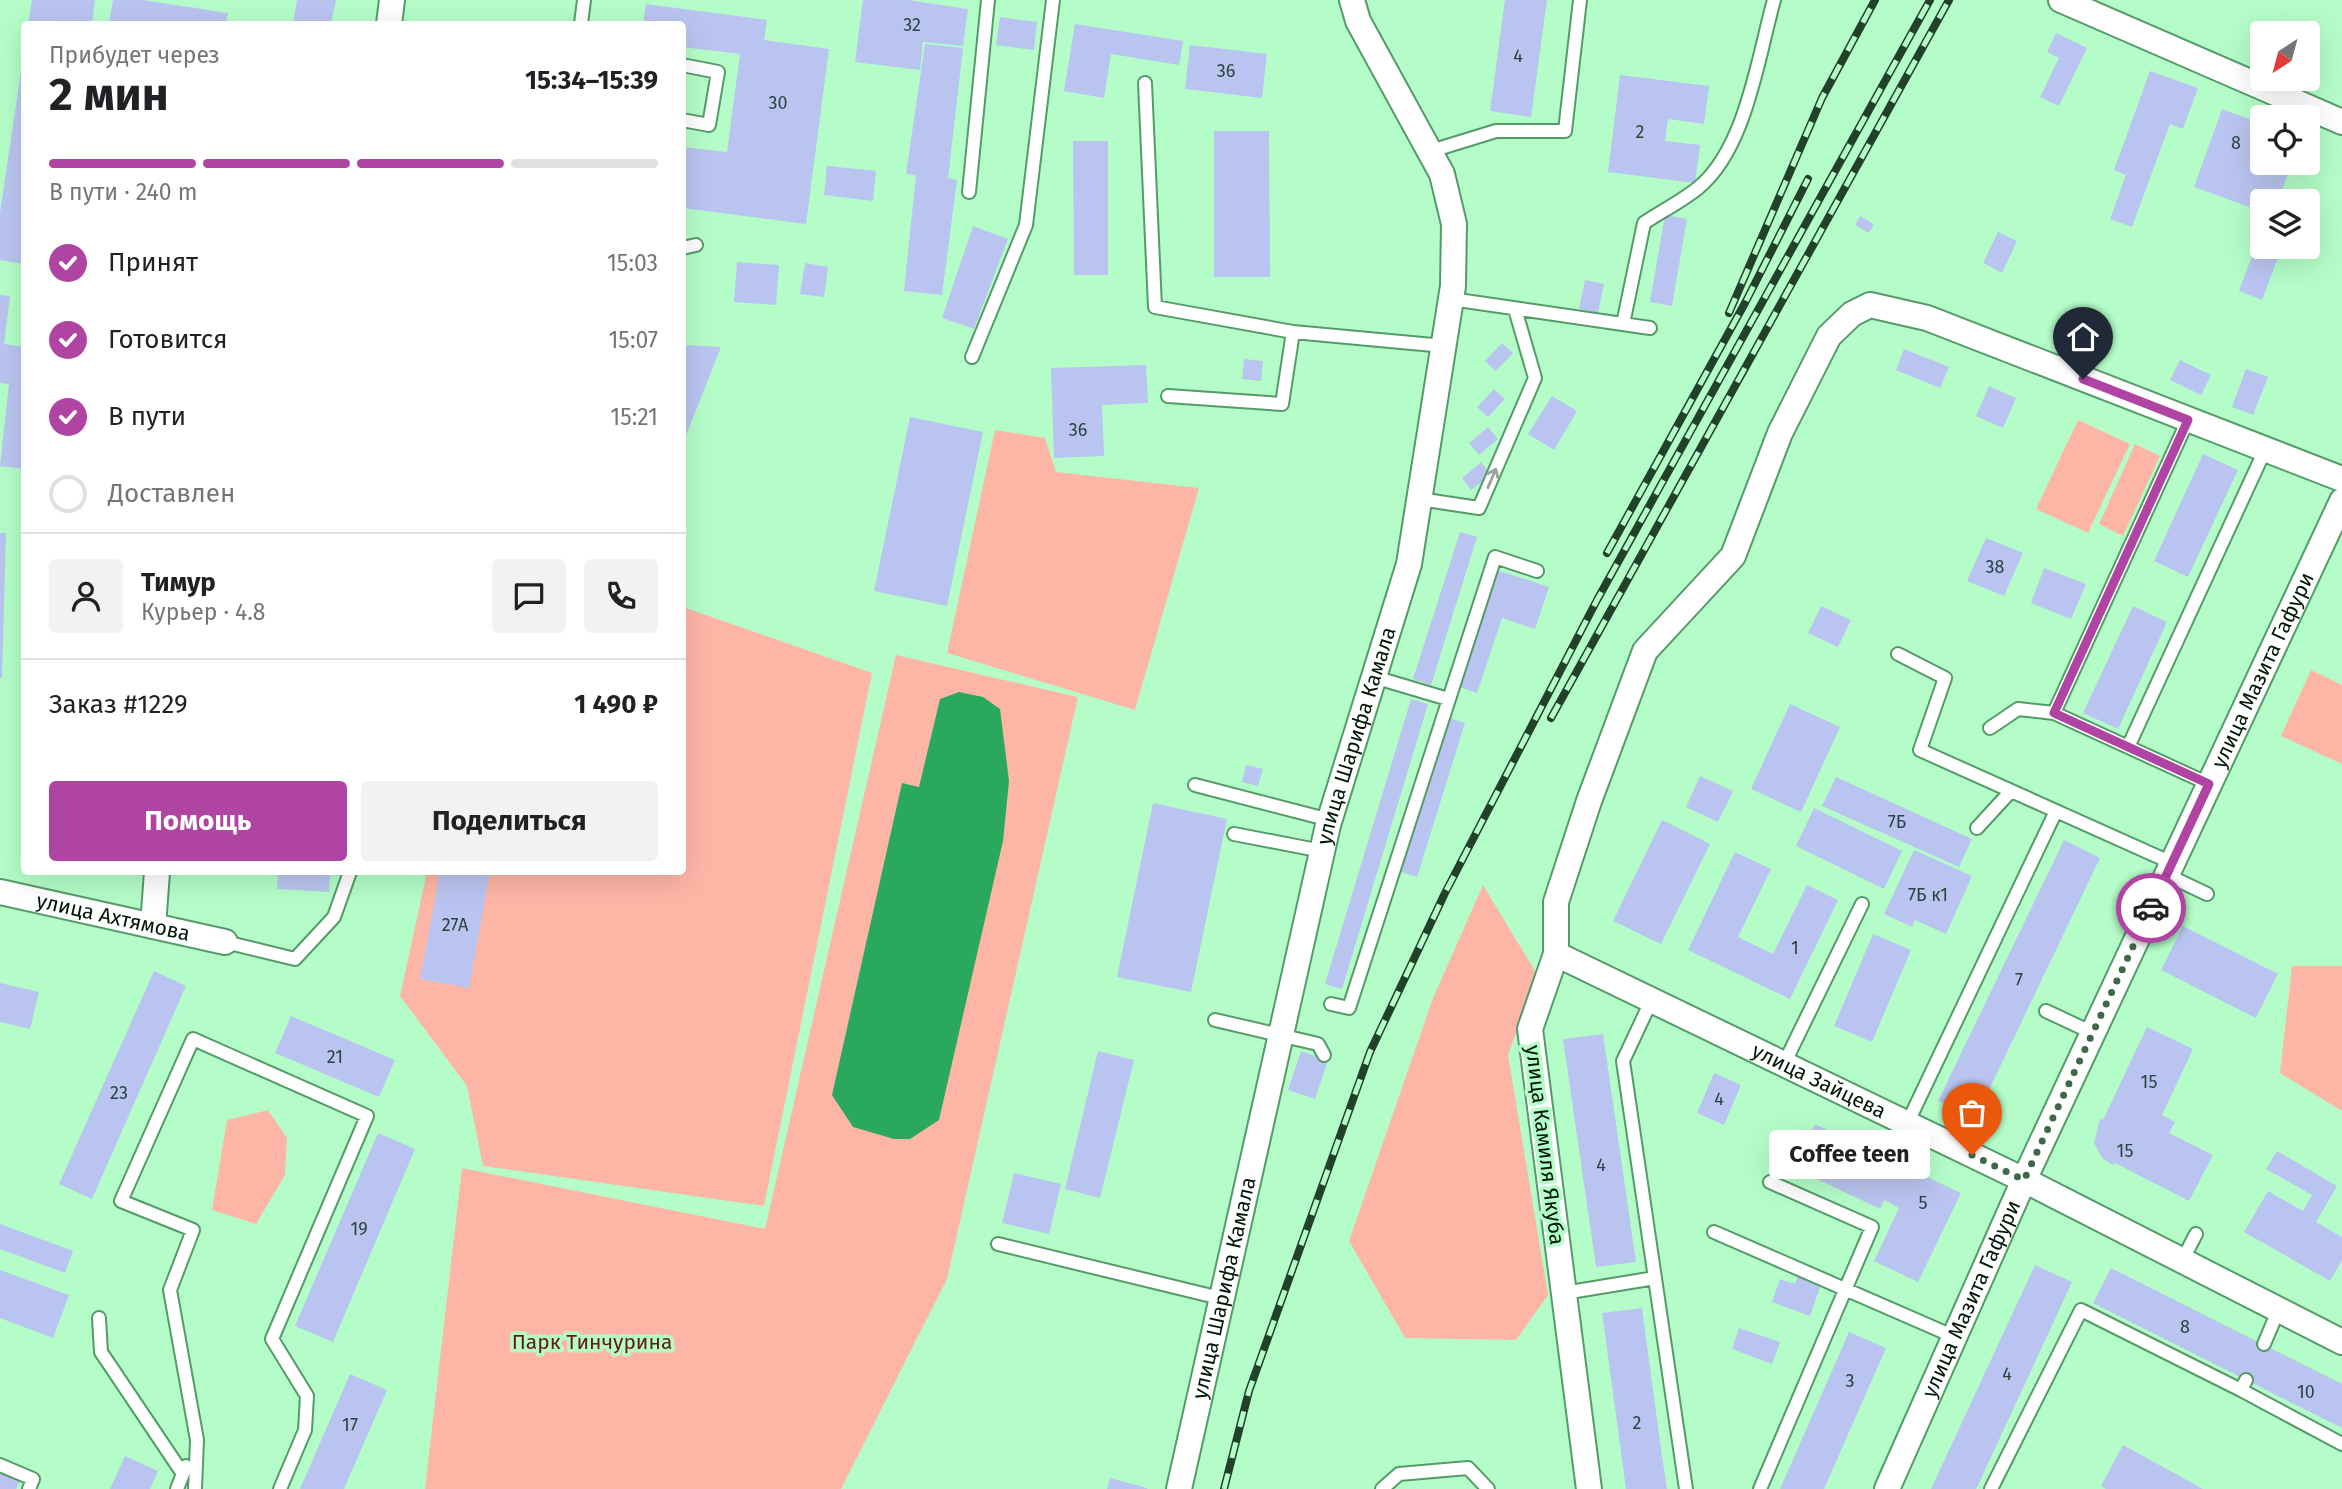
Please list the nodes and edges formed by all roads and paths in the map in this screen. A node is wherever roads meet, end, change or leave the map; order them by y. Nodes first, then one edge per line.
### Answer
1 (392, 0) edge
2 (584, 0) edge
3 (988, 0) edge
4 (1053, 0) edge
5 (1580, 0) edge
6 (1774, 0) edge
7 (2061, 0) edge
8 (1347, 1) edge
9 (389, 21) edge
10 (581, 21) edge
11 (686, 66) edge
12 (1145, 83) dead end
13 (686, 121) edge
14 (2342, 122) edge
15 (1431, 151) junction
16 (969, 192) dead end
17 (696, 245) dead end
18 (686, 247) edge
19 (1451, 299) junction
20 (1515, 309) junction
21 (1623, 324) junction
22 (1650, 328) dead end
23 (1293, 332) junction
24 (1444, 346) junction
25 (972, 357) dead end
26 (1168, 396) dead end
27 (2188, 420) junction
28 (2266, 450) junction
29 (2342, 479) edge
30 (1419, 499) junction
31 (2342, 501) edge
32 (1537, 571) dead end
33 (1898, 654) dead end
34 (1374, 677) junction
35 (1448, 699) junction
36 (2054, 713) junction
37 (1990, 729) dead end
38 (2128, 747) junction
39 (2209, 784) junction
40 (1195, 785) dead end
41 (2011, 791) junction
42 (2056, 811) junction
43 (1330, 820) junction
44 (1977, 828) dead end
45 (1234, 834) dead end
46 (1322, 852) junction
47 (2169, 869) junction
48 (157, 875) edge
49 (348, 875) edge
50 (0, 892) edge
51 (2207, 894) dead end
52 (1862, 904) dead end
53 (153, 926) junction
54 (225, 942) joint
55 (1556, 954) junction
56 (1652, 999) junction
57 (1331, 1004) dead end
58 (2046, 1012) dead end
59 (1215, 1020) dead end
60 (2093, 1033) junction
61 (1282, 1034) junction
62 (1324, 1055) dead end
63 (1784, 1064) junction
64 (1907, 1124) junction
65 (2024, 1180) junction
66 (1770, 1182) dead end
67 (1714, 1233) dead end
68 (2196, 1234) dead end
69 (998, 1244) dead end
70 (2182, 1261) junction
71 (1655, 1278) junction
72 (1846, 1288) junction
73 (1564, 1293) junction
74 (1224, 1300) junction
75 (2278, 1311) junction
76 (99, 1318) dead end
77 (1955, 1337) junction
78 (2342, 1342) edge
79 (2264, 1344) dead end
80 (197, 1440) junction
81 (2342, 1444) edge
82 (0, 1465) edge
83 (183, 1474) junction
84 (29, 1489) edge
85 (177, 1489) edge
86 (195, 1489) edge
87 (280, 1489) edge
88 (1179, 1489) edge
89 (1382, 1489) edge
90 (1488, 1489) edge
91 (1589, 1489) edge
92 (1686, 1489) edge
93 (1759, 1489) edge
94 (1887, 1489) edge
95 (1991, 1489) edge

1 - 9 street
2 - 10 lane
3 - 16 lane
4 - 25 lane
5 - 15 lane
6 - 21 lane
7 - 14 street
8 - 15 street, улица Шарифа Камала
11 - 13 lane
12 - 23 lane
15 - 19 street, улица Шарифа Камала
17 - 18 lane
19 - 20 lane
19 - 24 street, улица Шарифа Камала
20 - 21 lane
30 -> 20 lane
21 - 22 lane
23 - 24 lane
23 - 26 lane
24 - 30 street, улица Шарифа Камала
27 - 28 street
27 - 36 lane
27 - 55 street, улица Камиля Якуба
28 - 29 street
28 - 38 lane
30 - 34 street, улица Шарифа Камала
31 - 39 street, улица Мазита Гафури
32 - 35 lane
33 - 41 lane
34 - 35 lane
34 - 43 street, улица Шарифа Камала
35 - 57 lane
36 - 37 lane
36 - 38 lane
38 - 39 lane
39 - 47 street, улица Мазита Гафури
40 - 43 lane
41 - 42 lane
41 - 44 lane
42 - 47 lane
42 - 64 lane
43 - 46 street, улица Шарифа Камала
45 - 46 lane
46 - 61 street, улица Шарифа Камала
47 - 51 lane
47 - 60 street, улица Мазита Гафури
48 - 53 street
49 - 54 lane
50 - 53 street, улица Ахтямова
52 - 63 lane
53 - 54 street, улица Ахтямова
55 - 56 street, улица Зайцева
55 - 73 street, улица Камиля Якуба
56 - 63 street, улица Зайцева
56 - 71 lane
58 - 60 lane
59 - 61 lane
60 - 65 street, улица Мазита Гафури
61 - 62 lane
61 - 74 street, улица Шарифа Камала
63 - 64 street, улица Зайцева
64 - 65 street, улица Зайцева
65 - 70 street, улица Зайцева
65 - 77 street, улица Мазита Гафури
66 - 72 lane
67 - 72 lane
68 - 70 lane
69 - 74 lane
70 - 75 street, улица Зайцева
71 - 73 lane
71 - 92 lane
72 - 77 lane
72 - 93 lane
73 - 91 street, улица Камиля Якуба
74 - 88 street, улица Шарифа Камала
75 - 78 street, улица Зайцева
75 - 79 lane
76 - 83 lane
77 - 94 street, улица Мазита Гафури
80 - 83 lane
80 - 86 lane
80 - 87 lane
81 - 95 lane
82 - 84 lane
83 - 85 lane
89 - 90 lane

